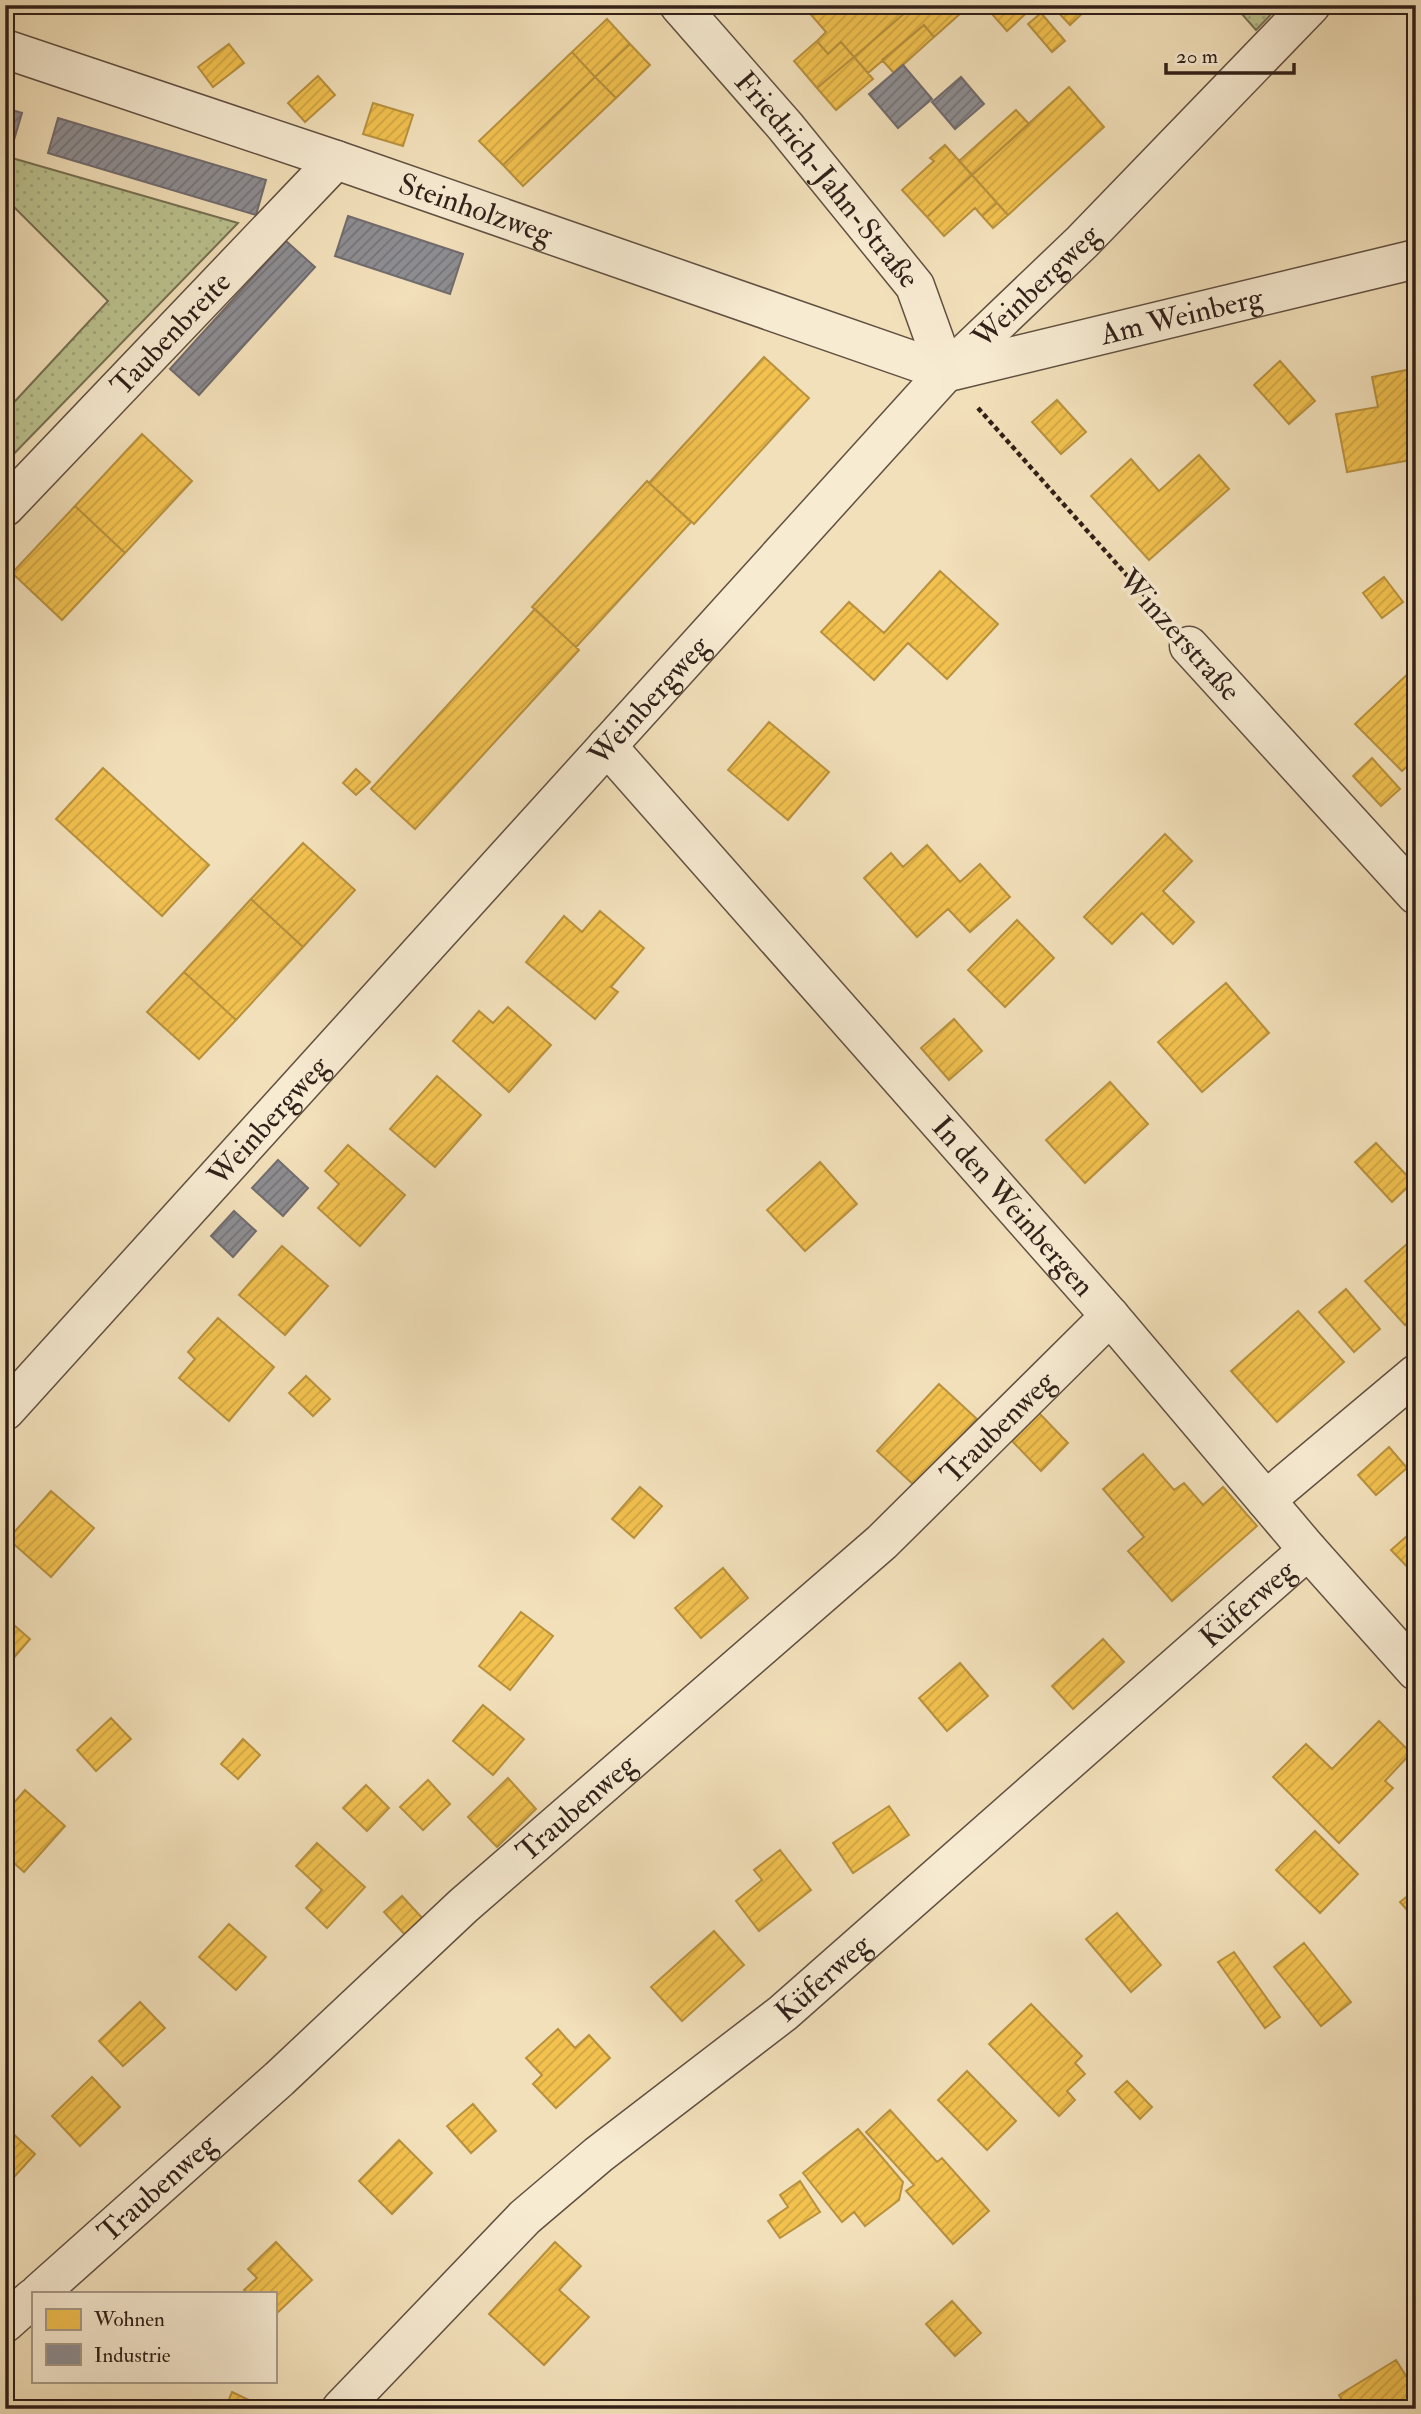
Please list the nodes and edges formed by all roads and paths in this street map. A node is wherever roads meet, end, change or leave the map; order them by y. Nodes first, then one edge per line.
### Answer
1 (679, 5) edge
2 (1311, 5) edge
3 (5, 49) edge
4 (336, 160) junction
5 (1416, 259) edge
6 (946, 372) junction
7 (5, 507) edge
8 (1189, 646) joint
9 (607, 746) junction
10 (1416, 895) edge
11 (1110, 1316) junction
12 (1416, 1374) edge
13 (5, 1411) edge
14 (1266, 1500) junction
15 (1308, 1550) junction
16 (1416, 1671) edge
17 (40, 2292) edge
18 (32, 2299) edge
19 (5, 2323) edge
20 (341, 2409) edge

1 - 6 street, Friedrich-Jahn-Straße
2 - 6 street, Weinbergweg
3 - 4 street, Steinholzweg
4 - 6 street, Steinholzweg
4 - 7 street, Taubenbreite
5 - 6 street, Am Weinberg
6 - 8 path, Winzerstraße
6 - 9 street, Weinbergweg
8 - 10 street, Winzerstraße
9 - 11 street, In den Weinbergen
9 - 13 street, Weinbergweg
11 - 14 street, In den Weinbergen
11 - 17 street, Traubenweg
12 - 14 street
14 - 15 street, In den Weinbergen
15 - 16 street, In den Weinbergen
15 - 20 street, Küferweg
18 - 19 street

